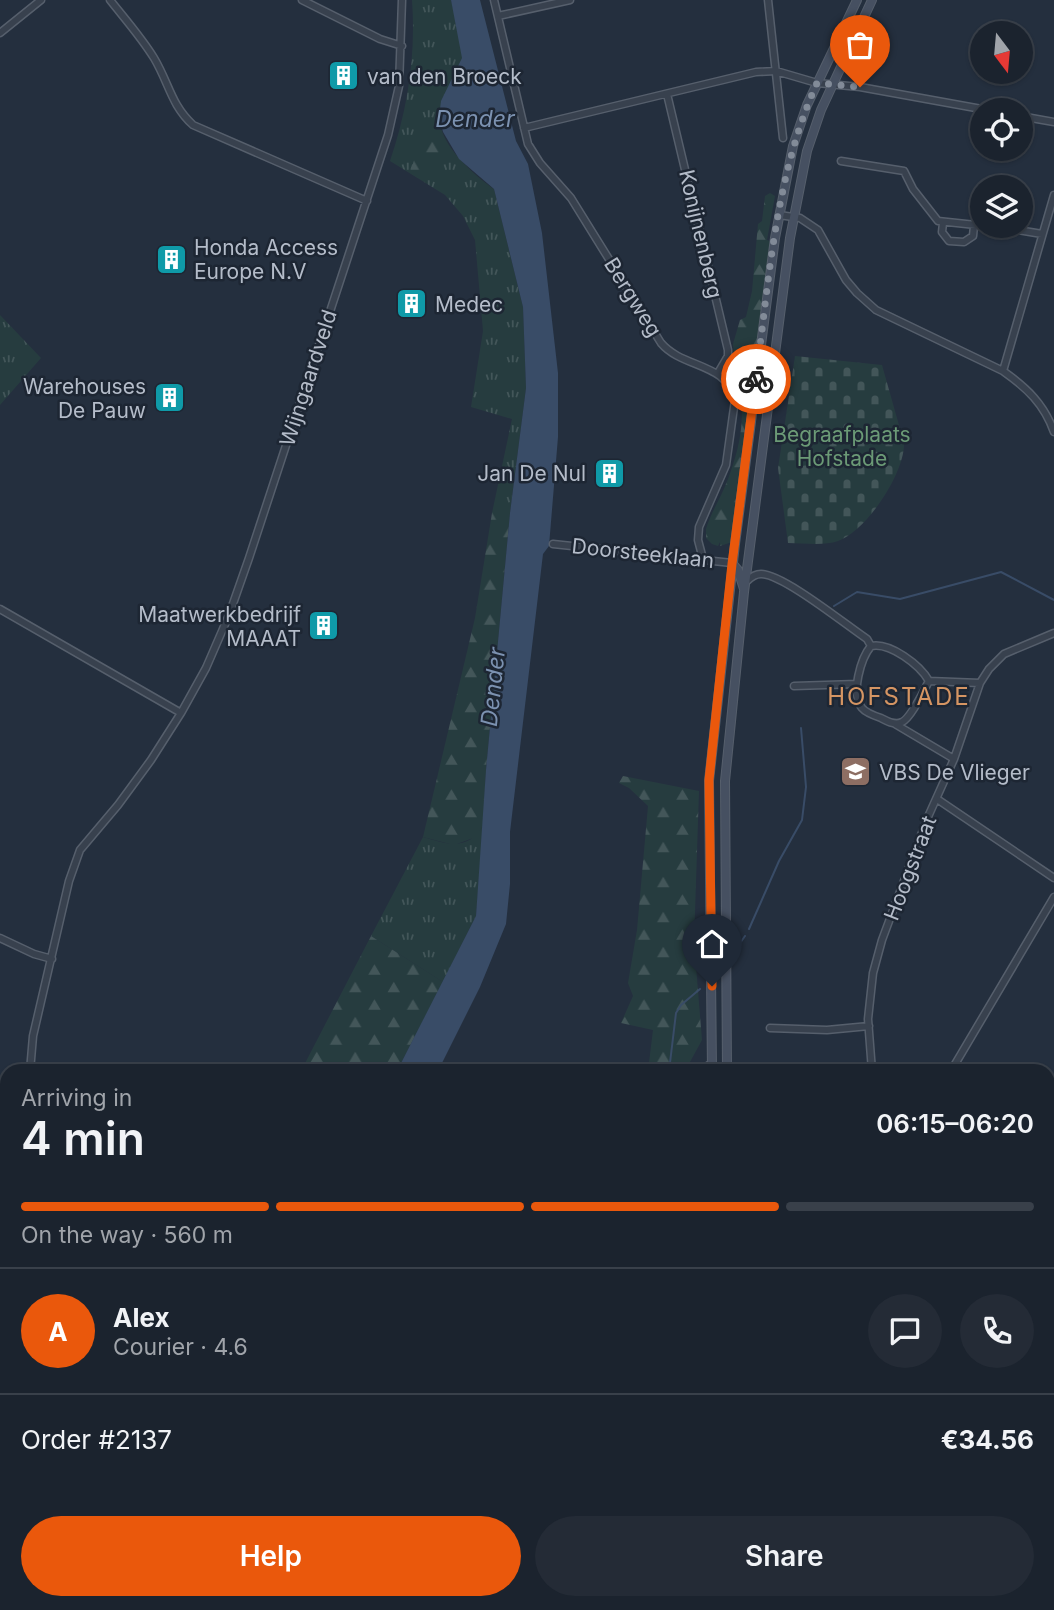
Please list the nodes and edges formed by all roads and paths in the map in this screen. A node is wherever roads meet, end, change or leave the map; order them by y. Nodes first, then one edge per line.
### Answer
1 (41, 0) edge
2 (110, 0) edge
3 (302, 0) edge
4 (402, 0) edge
5 (494, 0) edge
6 (570, 0) edge
7 (768, 0) edge
8 (857, 0) edge
9 (872, 0) edge
10 (498, 16) junction
11 (0, 33) edge
12 (402, 46) junction
13 (776, 71) junction
14 (817, 83) junction
15 (832, 84) junction
16 (667, 94) junction
17 (970, 107) edge
18 (1033, 118) edge
19 (1054, 122) edge
20 (524, 128) junction
21 (783, 138) dead end
22 (841, 161) dead end
23 (1054, 195) edge
24 (366, 201) junction
25 (779, 215) junction
26 (793, 217) junction
27 (943, 223) junction
28 (970, 226) edge
29 (1033, 233) edge
30 (1042, 234) junction
31 (970, 238) edge
32 (1003, 371) junction
33 (718, 373) junction
34 (1054, 432) edge
35 (553, 544) dead end
36 (751, 546) junction
37 (702, 559) junction
38 (732, 564) junction
39 (747, 581) junction
40 (744, 592) junction
41 (0, 609) edge
42 (1054, 633) edge
43 (869, 643) junction
44 (929, 681) junction
45 (980, 683) junction
46 (858, 684) junction
47 (794, 686) dead end
48 (181, 713) junction
49 (895, 723) junction
50 (954, 759) junction
51 (937, 799) junction
52 (1054, 878) edge
53 (1054, 897) edge
54 (0, 938) edge
55 (52, 959) junction
56 (869, 1026) junction
57 (770, 1028) dead end
58 (31, 1064) edge
59 (712, 1064) edge
60 (727, 1064) edge
61 (872, 1064) edge
62 (955, 1064) edge

1 - 11 street
2 - 24 street
3 - 12 street
4 - 12 street, Wijngaardveld
5 - 10 street, Bergweg
6 - 10 street
7 - 13 street
8 - 14 main road
9 - 15 main road
10 - 20 street, Bergweg
12 - 24 street, Wijngaardveld
13 - 14 street
13 - 16 street
13 - 21 street
14 - 15 street
14 - 25 main road
15 - 17 street
15 - 26 main road
16 - 20 street
16 - 33 street, Konijnenberg
18 - 19 street
20 - 33 street, Bergweg
22 - 27 street
23 - 30 street
24 - 48 street, Wijngaardveld
25 - 26 street
25 - 38 main road
26 - 32 street
26 - 36 main road
27 - 28 street
27 - 31 street
29 - 30 street
30 - 32 street
32 - 34 street
33 - 37 street
35 - 37 street, Doorsteeklaan
36 - 38 main road
36 - 39 main road
37 - 38 street, Doorsteeklaan
38 - 40 main road
38 - 59 main road
39 - 40 main road
39 - 43 street
40 - 60 main road
41 - 48 street
42 - 45 street, Hoogstraat
43 - 44 street
43 - 46 street
44 - 45 street
44 - 49 street
45 - 50 street, Hoogstraat
46 - 47 street
46 - 49 street
48 - 55 street, Wijngaardveld
49 - 50 street
50 - 51 street, Hoogstraat
51 - 52 street
51 - 56 street, Hoogstraat
53 - 62 street
54 - 55 street
55 - 58 street, Wijngaardveld
56 - 57 street
56 - 61 street, Hoogstraat

